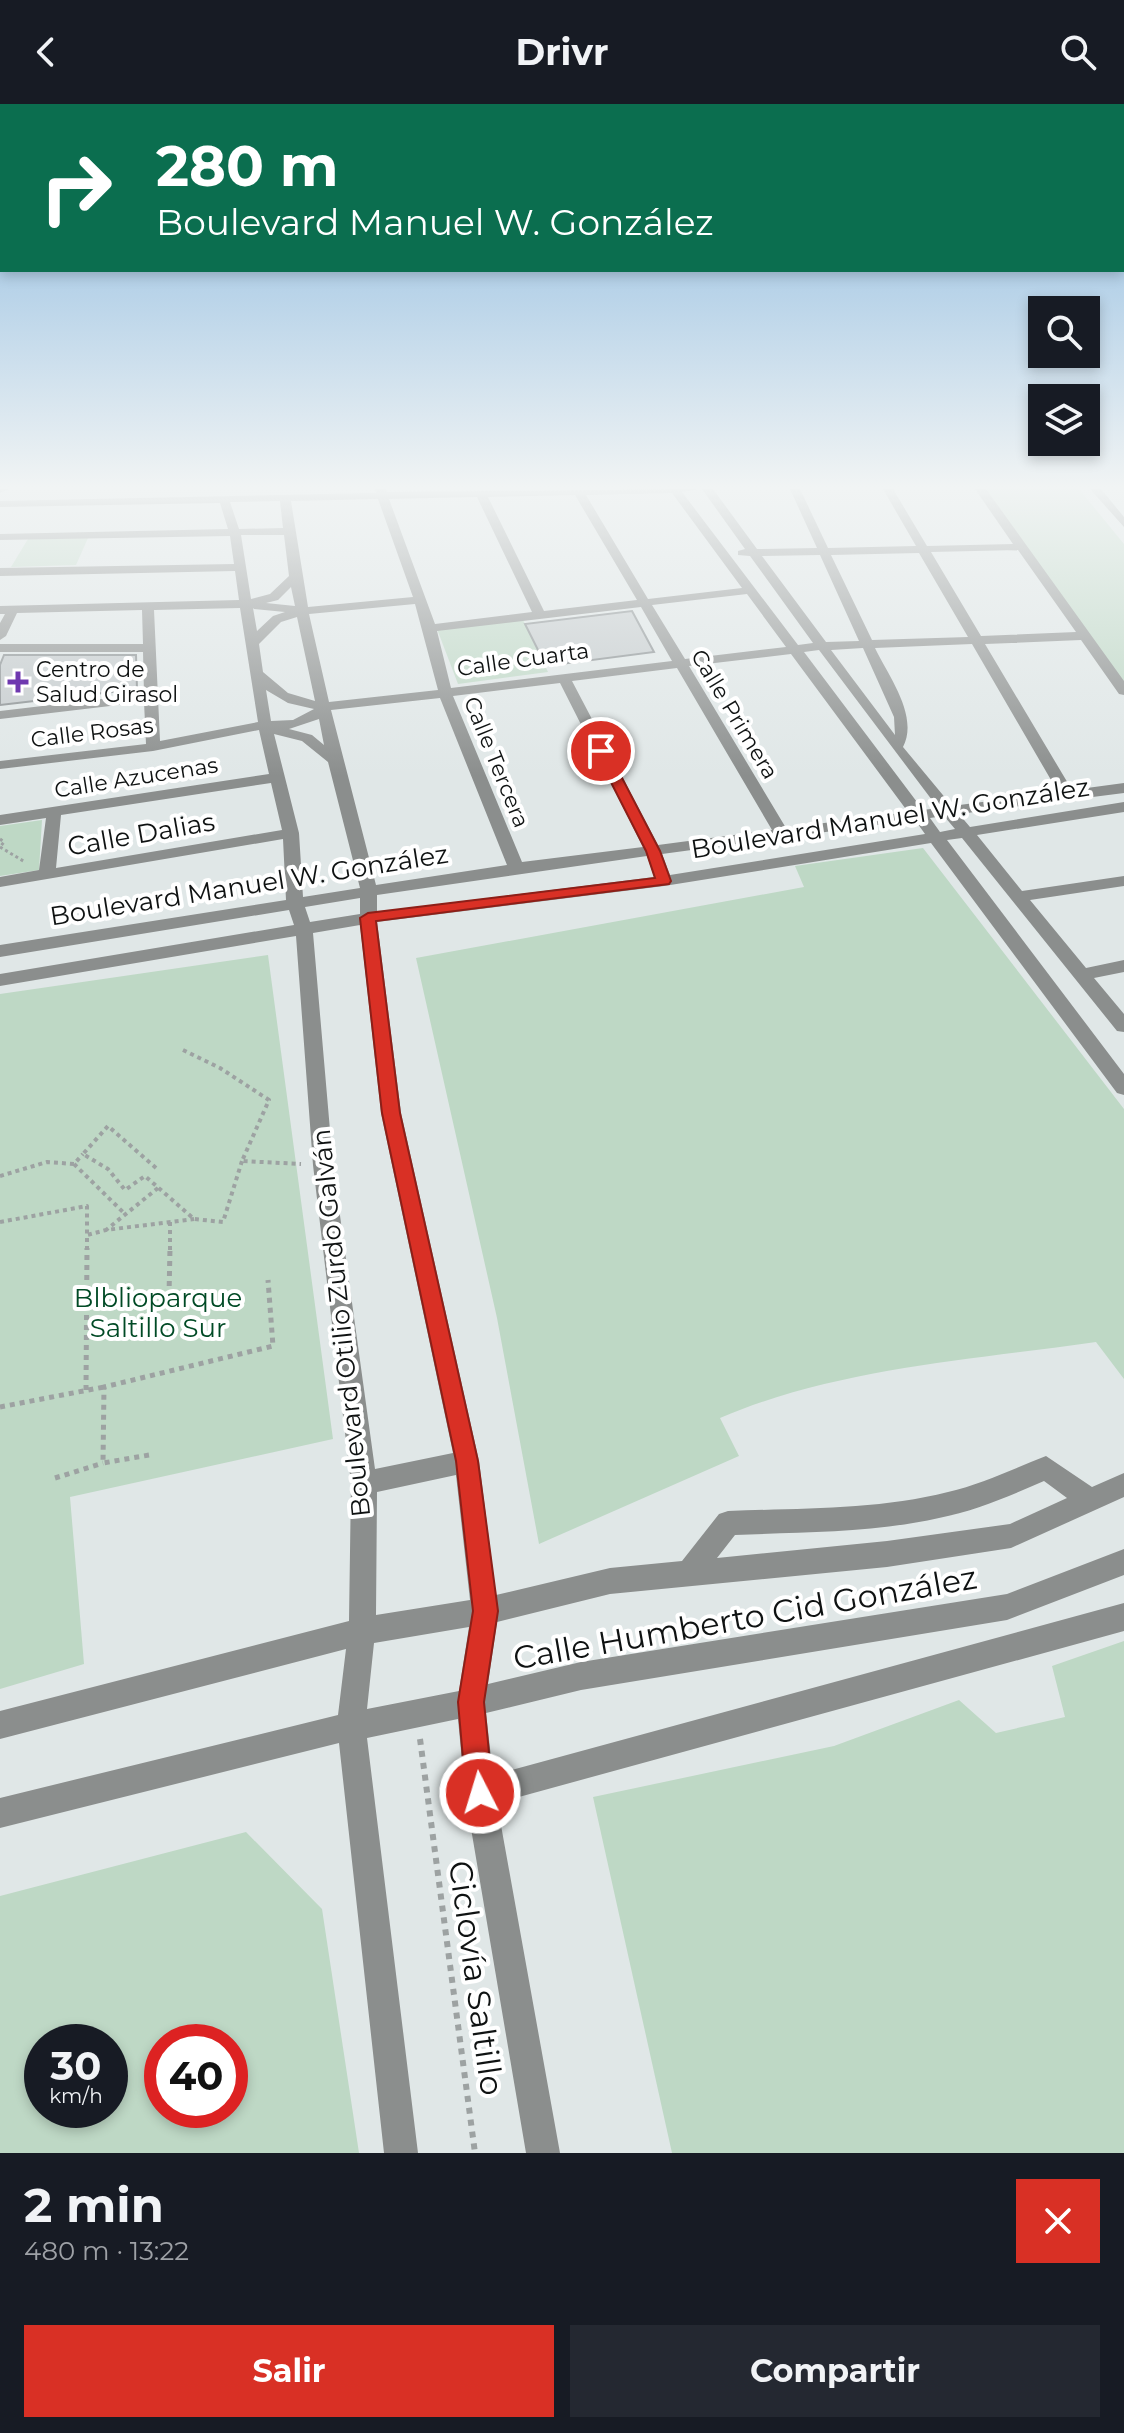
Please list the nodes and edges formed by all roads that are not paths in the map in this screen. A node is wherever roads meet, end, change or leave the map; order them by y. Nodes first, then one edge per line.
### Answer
1 (243, 585) edge
2 (287, 585) edge
3 (297, 585) edge
4 (413, 585) edge
5 (525, 585) edge
6 (633, 585) edge
7 (748, 585) edge
8 (775, 585) edge
9 (839, 585) edge
10 (945, 585) edge
11 (1046, 585) edge
12 (752, 590) junction
13 (418, 600) junction
14 (643, 601) junction
15 (246, 604) junction
16 (148, 606) junction
17 (6, 610) edge
18 (303, 611) junction
19 (539, 614) junction
20 (430, 628) junction
21 (0, 636) edge
22 (1084, 636) junction
23 (975, 638) junction
24 (865, 642) junction
25 (250, 645) junction
26 (822, 646) junction
27 (0, 648) edge
28 (148, 648) junction
29 (796, 648) junction
30 (681, 661) junction
31 (257, 673) junction
32 (563, 676) junction
33 (1124, 691) edge
34 (445, 692) junction
35 (151, 697) junction
36 (326, 707) junction
37 (0, 715) edge
38 (265, 725) junction
39 (153, 747) junction
40 (896, 747) junction
41 (335, 760) junction
42 (0, 765) edge
43 (279, 777) junction
44 (1124, 788) edge
45 (1068, 796) junction
46 (1124, 807) edge
47 (949, 811) junction
48 (54, 813) junction
49 (919, 815) junction
50 (0, 820) edge
51 (966, 830) junction
52 (291, 833) junction
53 (783, 835) junction
54 (935, 835) junction
55 (653, 851) junction
56 (516, 868) junction
57 (47, 875) junction
58 (664, 881) junction
59 (1124, 881) edge
60 (0, 882) edge
61 (369, 892) junction
62 (1021, 896) junction
63 (295, 904) junction
64 (368, 918) junction
65 (304, 929) junction
66 (0, 951) edge
67 (1124, 966) edge
68 (1083, 974) junction
69 (0, 980) edge
70 (1124, 1026) edge
71 (1124, 1088) edge
72 (467, 1461) junction
73 (364, 1483) junction
74 (1124, 1485) edge
75 (1090, 1500) junction
76 (1124, 1562) edge
77 (688, 1574) junction
78 (485, 1611) junction
79 (1124, 1617) edge
80 (362, 1631) junction
81 (471, 1702) junction
82 (0, 1725) edge
83 (351, 1726) junction
84 (480, 1793) junction
85 (0, 1813) edge
86 (401, 2153) edge
87 (543, 2153) edge

1 - 15 street, Boulevard Otilio Zurdo Galván
2 - 15 street
3 - 18 street
4 - 13 street, Calle Tercera
5 - 19 street
6 - 14 street, Calle Primera
7 - 12 street
8 - 26 street
9 - 24 street
10 - 23 street
11 - 22 street
12 - 14 street
12 - 29 street
13 - 18 street
13 - 20 street, Calle Tercera
14 - 19 street
14 - 30 street, Calle Primera
15 - 16 street
15 - 18 street
15 - 25 street, Boulevard Otilio Zurdo Galván
16 - 17 street
16 - 28 street
17 - 21 street
18 - 25 street
18 - 36 street
19 - 20 street
20 - 34 street, Calle Tercera
22 - 23 street, Calle Cuarta
22 - 33 street
23 - 24 street, Calle Cuarta
23 - 45 street
24 - 26 street, Calle Cuarta
24 - 40 street
25 - 31 street, Boulevard Otilio Zurdo Galván
26 - 29 street, Calle Cuarta
26 - 40 street
27 - 28 street
28 - 35 street
29 - 30 street, Calle Cuarta
29 - 49 street
30 - 32 street, Calle Cuarta
30 - 53 street, Calle Primera
31 - 36 street
31 - 38 street, Boulevard Otilio Zurdo Galván
32 - 34 street, Calle Cuarta
32 - 55 street
34 - 36 street, Calle Cuarta
34 - 56 street, Calle Tercera
35 - 37 street
35 - 39 street
36 - 38 street, Calle Rosas
36 - 41 street
38 - 39 street, Calle Rosas
38 - 41 street
38 - 43 street, Boulevard Otilio Zurdo Galván
39 - 42 street, Calle Rosas
40 - 47 street
41 - 61 street
43 - 48 street, Calle Azucenas
43 - 52 street, Boulevard Otilio Zurdo Galván
44 - 45 street, Boulevard Manuel W. González
45 - 47 street, Boulevard Manuel W. González
46 - 51 street, Boulevard Manuel W. González
47 - 49 street, Boulevard Manuel W. González
47 - 51 street
48 - 50 street, Calle Azucenas
48 - 57 street
49 - 53 street, Boulevard Manuel W. González
49 - 54 street
51 - 54 street, Boulevard Manuel W. González
51 - 62 street
52 - 57 street, Calle Dalias
52 - 63 street, Boulevard Otilio Zurdo Galván
53 - 55 street, Boulevard Manuel W. González
54 - 58 street, Boulevard Manuel W. González
54 - 71 street
55 - 56 street, Boulevard Manuel W. González
55 - 58 street
56 - 61 street, Boulevard Manuel W. González
57 - 60 street, Calle Dalias
58 - 64 street, Boulevard Manuel W. González
59 - 62 street
61 - 63 street, Boulevard Manuel W. González
61 - 64 street
62 - 68 street
63 - 65 street, Boulevard Otilio Zurdo Galván
63 - 66 street, Boulevard Manuel W. González
64 - 65 street, Boulevard Manuel W. González
64 - 72 street
65 - 69 street, Boulevard Manuel W. González
65 - 73 street, Boulevard Otilio Zurdo Galván
67 - 68 street
68 - 70 street
72 - 73 street
72 - 78 street
73 - 80 street, Boulevard Otilio Zurdo Galván
74 - 75 street, Calle Humberto Cid González
75 - 77 street, Calle Humberto Cid González
75 - 77 street
76 - 81 street, Calle Humberto Cid González
77 - 78 street, Calle Humberto Cid González
78 - 80 street, Calle Humberto Cid González
78 - 81 street
79 - 84 street
80 - 82 street, Calle Humberto Cid González
80 - 83 street, Boulevard Otilio Zurdo Galván
81 - 83 street, Calle Humberto Cid González
81 - 84 street
83 - 85 street, Calle Humberto Cid González
83 - 86 street, Boulevard Otilio Zurdo Galván
84 - 87 street

